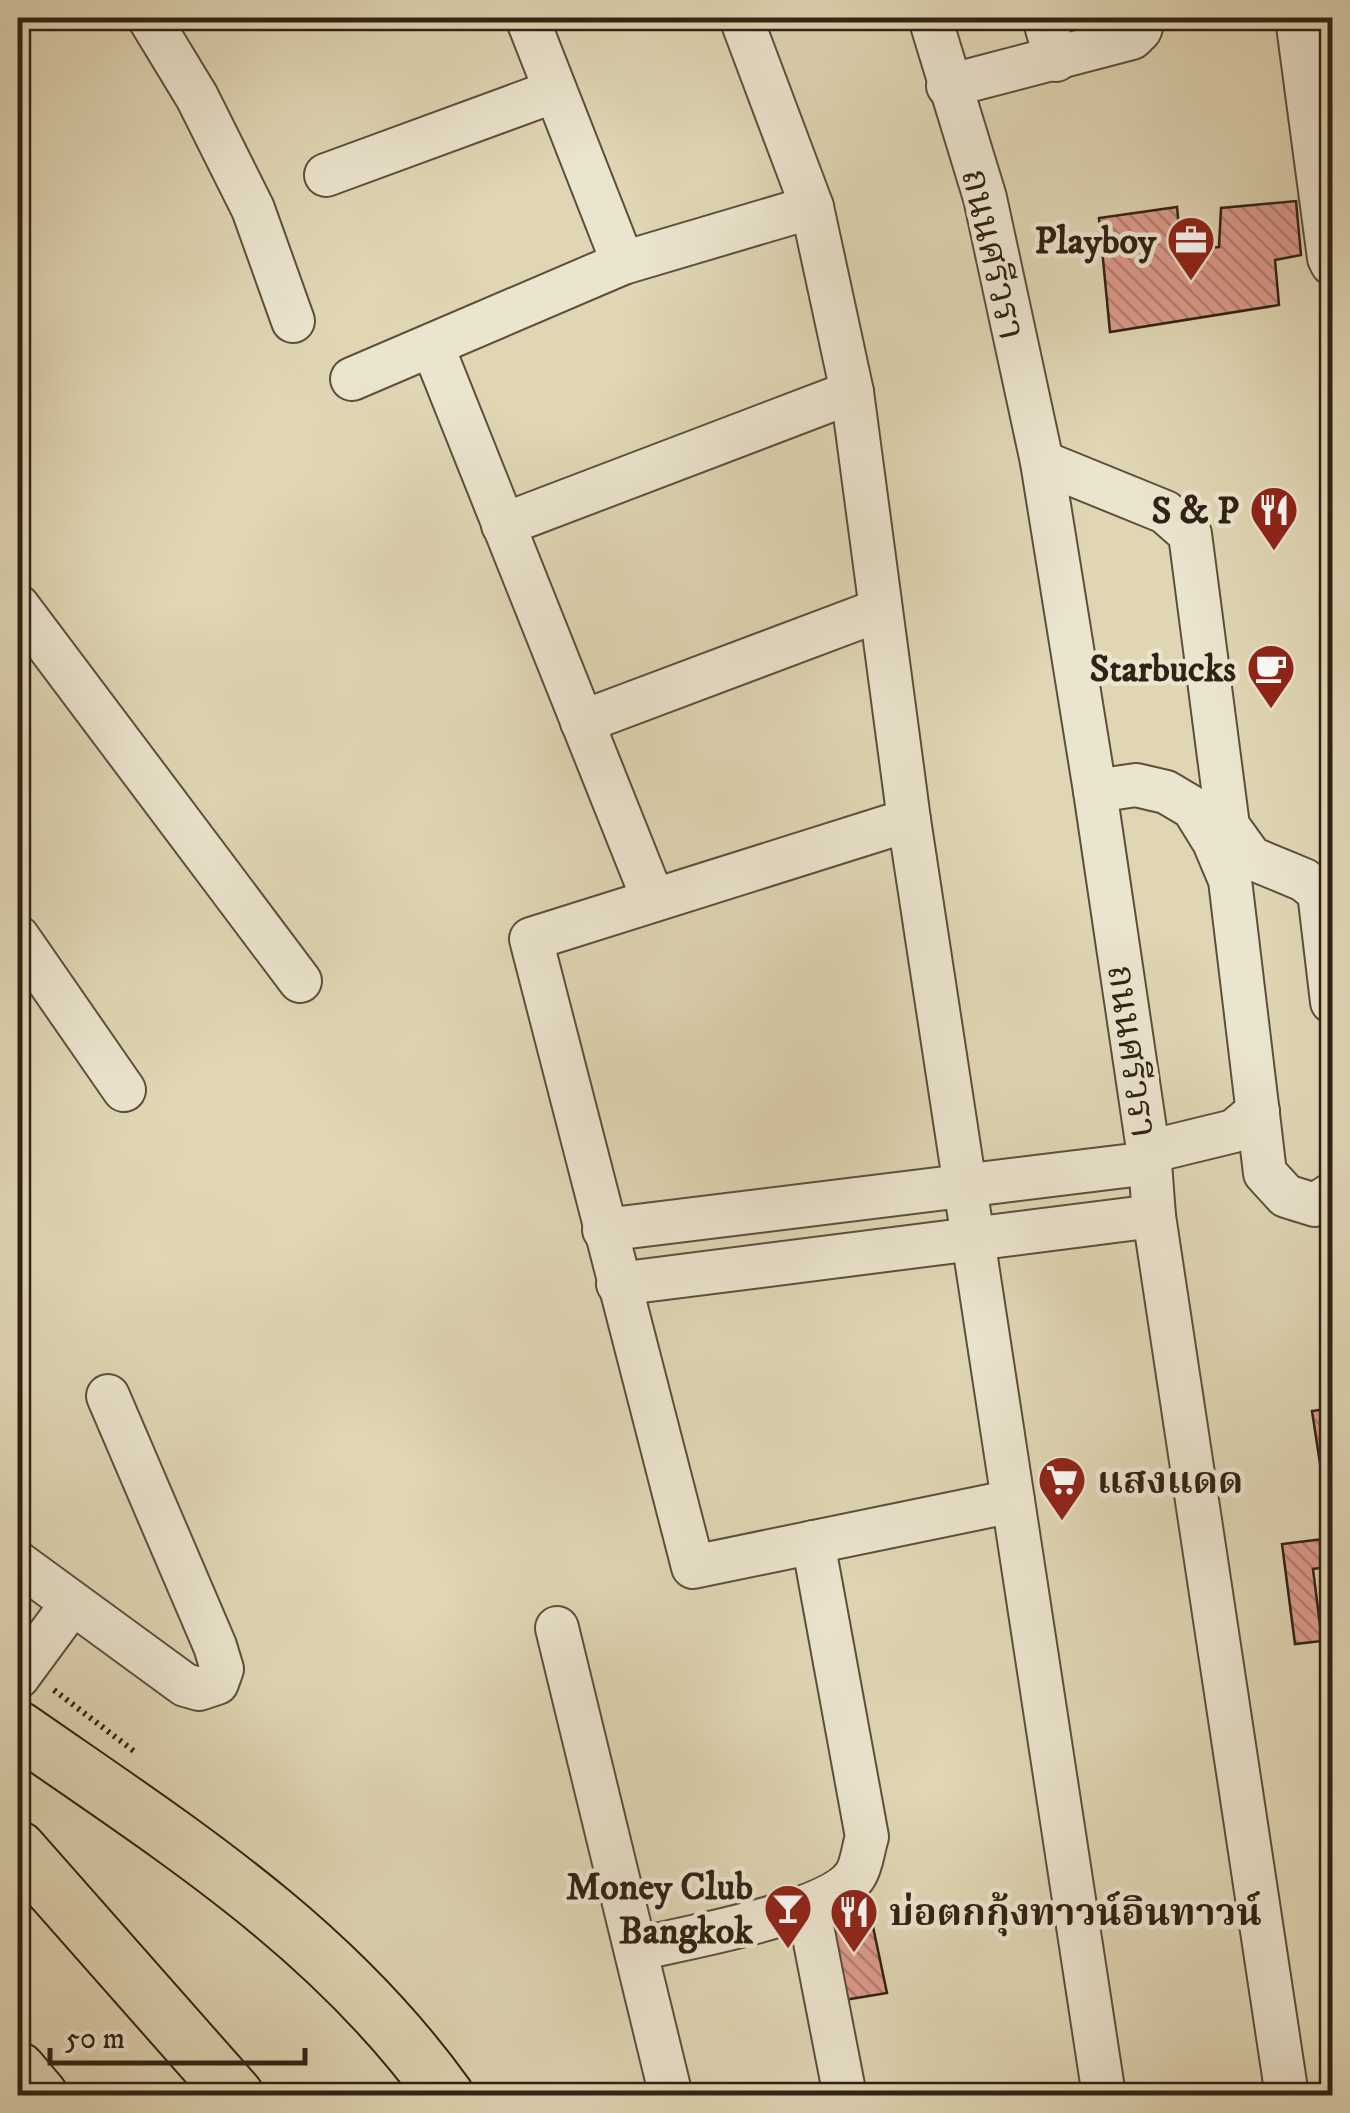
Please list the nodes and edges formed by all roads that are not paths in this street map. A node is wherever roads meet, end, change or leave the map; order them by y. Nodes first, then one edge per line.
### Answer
1 (150, 18) edge
2 (526, 18) edge
3 (742, 18) edge
4 (930, 18) edge
5 (1044, 18) edge
6 (1144, 18) edge
7 (1297, 18) edge
8 (1056, 60) junction
9 (948, 86) junction
10 (556, 91) junction
11 (326, 175) dead end
12 (812, 208) junction
13 (623, 263) junction
14 (1332, 264) edge
15 (293, 321) dead end
16 (432, 345) junction
17 (352, 378) dead end
18 (852, 392) junction
19 (1042, 462) junction
20 (504, 525) junction
21 (18, 606) edge
22 (880, 610) junction
23 (582, 722) junction
24 (1095, 791) junction
25 (909, 820) junction
26 (653, 899) junction
27 (21, 946) edge
28 (300, 982) dead end
29 (1332, 1002) edge
30 (124, 1090) dead end
31 (1258, 1111) junction
32 (1149, 1157) junction
33 (965, 1186) junction
34 (1332, 1194) edge
35 (1154, 1216) junction
36 (604, 1230) junction
37 (973, 1239) junction
38 (618, 1284) junction
39 (108, 1396) dead end
40 (1013, 1501) junction
41 (813, 1542) junction
42 (18, 1564) edge
43 (71, 1605) junction
44 (558, 1628) dead end
45 (18, 1677) edge
46 (18, 1729) edge
47 (18, 1849) edge
48 (808, 1906) junction
49 (638, 1949) junction
50 (18, 2070) edge
51 (40, 2096) edge
52 (236, 2096) edge
53 (446, 2096) edge
54 (671, 2096) edge
55 (845, 2096) edge
56 (1104, 2096) edge
57 (1286, 2096) edge

1 - 15 street
2 - 10 street
3 - 12 street
4 - 9 street, ถนนศรีวรา
5 - 8 street
6 - 8 street
7 - 14 street
8 - 9 street
9 - 19 street, ถนนศรีวรา
10 - 11 street
10 - 13 street
12 - 13 street
12 - 18 street
13 - 16 street
16 - 17 street
16 - 20 street
18 - 20 street
18 - 22 street
19 - 24 street, ถนนศรีวรา
19 - 29 street
20 - 23 street
21 - 28 street
22 - 23 street
22 - 25 street
23 - 26 street
24 - 31 street
24 - 32 street, ถนนศรีวรา
25 - 26 street
25 - 33 street
26 - 36 street
27 - 30 street
31 - 32 street
31 - 34 street
32 - 33 street
32 - 35 street, ถนนศรีวรา
33 - 36 street
33 - 37 street
35 - 37 street
35 - 57 street, ถนนศรีวรา
36 - 38 street
37 - 38 street
37 - 40 street
38 - 41 street
39 - 43 street
40 - 41 street
40 - 56 street
41 - 48 street
42 - 43 street
43 - 45 street
44 - 49 street
46 - 53 main road
47 - 52 main road
48 - 49 street
48 - 55 street
49 - 54 street
50 - 51 main road

